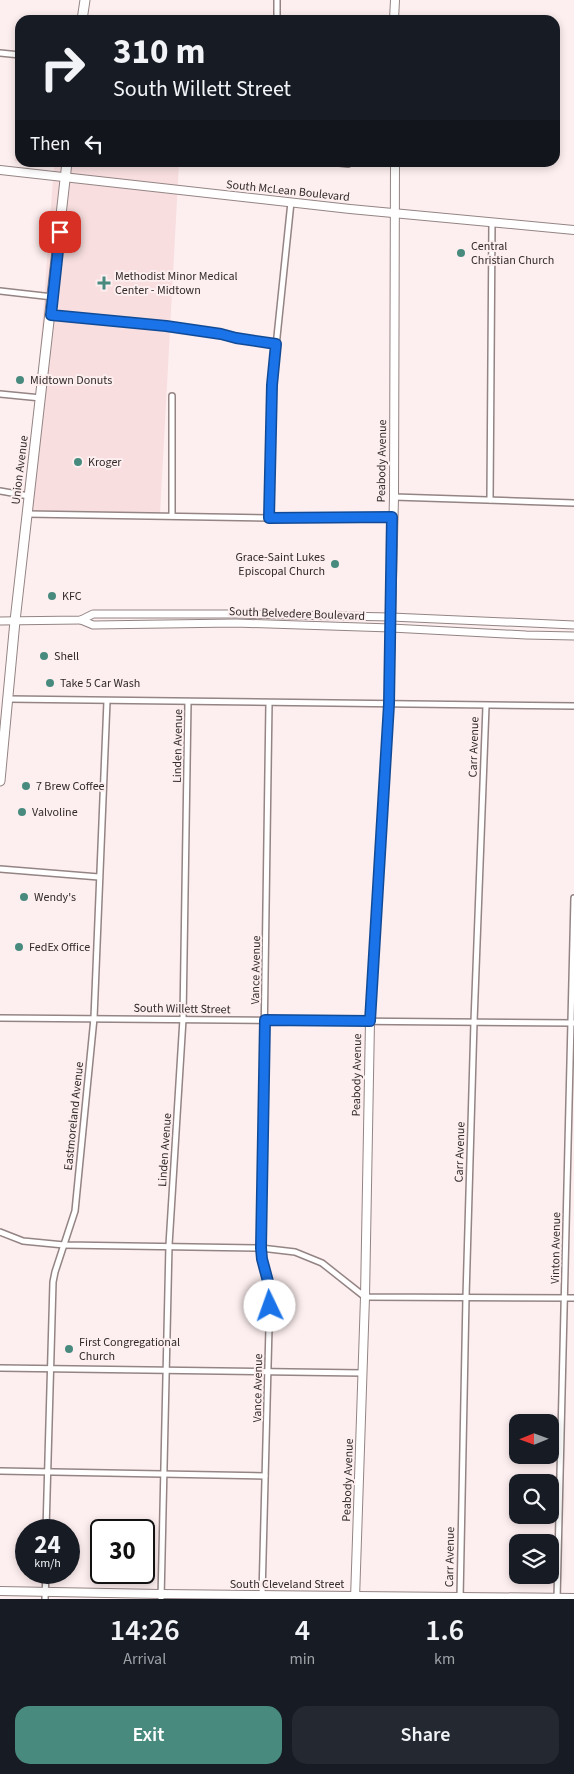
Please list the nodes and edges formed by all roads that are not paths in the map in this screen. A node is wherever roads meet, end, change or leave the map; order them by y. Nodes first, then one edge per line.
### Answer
1 (85, 0) edge
2 (277, 0) edge
3 (394, 0) edge
4 (83, 15) edge
5 (277, 15) edge
6 (394, 15) edge
7 (0, 53) edge
8 (15, 54) edge
9 (67, 167) edge
10 (395, 167) edge
11 (0, 170) edge
12 (66, 178) junction
13 (291, 202) junction
14 (396, 212) junction
15 (492, 222) junction
16 (574, 230) edge
17 (0, 291) edge
18 (53, 297) junction
19 (51, 315) junction
20 (276, 344) junction
21 (0, 394) edge
22 (172, 396) dead end
23 (41, 398) junction
24 (0, 491) edge
25 (29, 496) junction
26 (394, 497) junction
27 (490, 500) junction
28 (574, 504) edge
29 (27, 514) junction
30 (172, 516) junction
31 (392, 517) junction
32 (269, 518) junction
33 (391, 617) junction
34 (81, 620) junction
35 (0, 621) edge
36 (15, 621) junction
37 (526, 623) junction
38 (574, 625) edge
39 (391, 628) junction
40 (526, 635) junction
41 (574, 636) edge
42 (8, 700) junction
43 (107, 701) junction
44 (188, 702) junction
45 (269, 703) junction
46 (389, 704) junction
47 (486, 706) junction
48 (574, 706) edge
49 (0, 781) edge
50 (0, 869) edge
51 (99, 878) junction
52 (574, 898) edge
53 (0, 1018) edge
54 (94, 1018) junction
55 (184, 1019) junction
56 (265, 1020) junction
57 (370, 1021) junction
58 (474, 1022) junction
59 (572, 1023) edge
60 (0, 1232) edge
61 (64, 1245) junction
62 (169, 1245) junction
63 (261, 1248) junction
64 (365, 1297) junction
65 (466, 1297) junction
66 (565, 1298) junction
67 (574, 1298) edge
68 (0, 1368) edge
69 (52, 1369) junction
70 (166, 1370) junction
71 (268, 1372) junction
72 (363, 1373) junction
73 (0, 1472) edge
74 (48, 1472) junction
75 (164, 1473) junction
76 (266, 1476) junction
77 (46, 1519) edge
78 (0, 1591) edge
79 (262, 1595) junction
80 (46, 1596) edge
81 (161, 1597) edge
82 (355, 1598) edge
83 (460, 1598) edge
84 (574, 1598) edge
85 (557, 1599) edge

1 - 4 main road
2 - 5 street
3 - 6 main road
7 - 8 street
9 - 12 main road, Union Avenue
10 - 14 main road, Peabody Avenue
11 - 12 main road, South McLean Boulevard
12 - 13 main road, South McLean Boulevard
12 - 18 main road, Union Avenue
13 - 14 main road, South McLean Boulevard
13 - 20 street
14 - 15 main road, South McLean Boulevard
14 - 26 main road, Peabody Avenue
15 - 16 main road, South McLean Boulevard
15 - 27 street
17 - 18 street
18 - 19 main road, Union Avenue
19 - 20 street
19 - 23 main road, Union Avenue
20 - 32 street
21 - 23 street
22 - 30 street
23 - 25 main road, Union Avenue
24 - 25 street
25 - 29 main road, Union Avenue
26 - 27 street
26 - 31 main road, Peabody Avenue
27 - 28 street
29 - 30 street
29 - 36 main road, Union Avenue
30 - 32 street
31 - 32 street
31 - 33 main road, Peabody Avenue
33 - 34 street, South Belvedere Boulevard
33 - 37 street, South Belvedere Boulevard
33 - 39 main road, Peabody Avenue
34 - 36 street, South Belvedere Boulevard
34 - 39 street, South Belvedere Boulevard
35 - 36 street, South Belvedere Boulevard
36 - 42 main road, Union Avenue
37 - 38 street, South Belvedere Boulevard
37 - 40 street
39 - 40 street, South Belvedere Boulevard
39 - 46 main road, Peabody Avenue
40 - 41 street, South Belvedere Boulevard
42 - 43 street
42 - 49 main road, Union Avenue
43 - 44 street
43 - 51 street, Eastmoreland Avenue
44 - 45 street
44 - 55 street, Linden Avenue
45 - 46 street
45 - 56 street, Vance Avenue
46 - 47 street
46 - 57 main road, Peabody Avenue
47 - 48 street
47 - 58 street, Carr Avenue
50 - 51 street
51 - 54 street, Eastmoreland Avenue
52 - 59 street, Vinton Avenue
53 - 54 street, South Willett Street
54 - 55 street, South Willett Street
54 - 61 street, Eastmoreland Avenue
55 - 56 street, South Willett Street
55 - 62 street, Linden Avenue
56 - 57 street, South Willett Street
56 - 63 street, Vance Avenue
57 - 58 street, South Willett Street
57 - 64 main road, Peabody Avenue
58 - 59 street, South Willett Street
58 - 65 street, Carr Avenue
59 - 66 street, Vinton Avenue
60 - 61 street
61 - 62 street
61 - 69 street, Eastmoreland Avenue
62 - 63 street
62 - 70 street, Linden Avenue
63 - 64 street
63 - 71 street, Vance Avenue
64 - 65 street
64 - 72 main road, Peabody Avenue
65 - 66 street
65 - 83 street, Carr Avenue
66 - 67 street
66 - 85 street, Vinton Avenue
68 - 69 street
69 - 70 street
69 - 74 street, Eastmoreland Avenue
70 - 71 street
70 - 75 street, Linden Avenue
71 - 72 street
71 - 76 street, Vance Avenue
72 - 82 main road, Peabody Avenue
73 - 74 street
74 - 75 street
74 - 77 street, Eastmoreland Avenue
75 - 76 street
75 - 81 street, Linden Avenue
76 - 79 street, Vance Avenue
78 - 80 main road, South Cleveland Street
79 - 81 main road, South Cleveland Street
79 - 82 main road, South Cleveland Street
80 - 81 main road, South Cleveland Street
82 - 83 main road, South Cleveland Street
83 - 85 main road, South Cleveland Street
84 - 85 main road, South Cleveland Street

